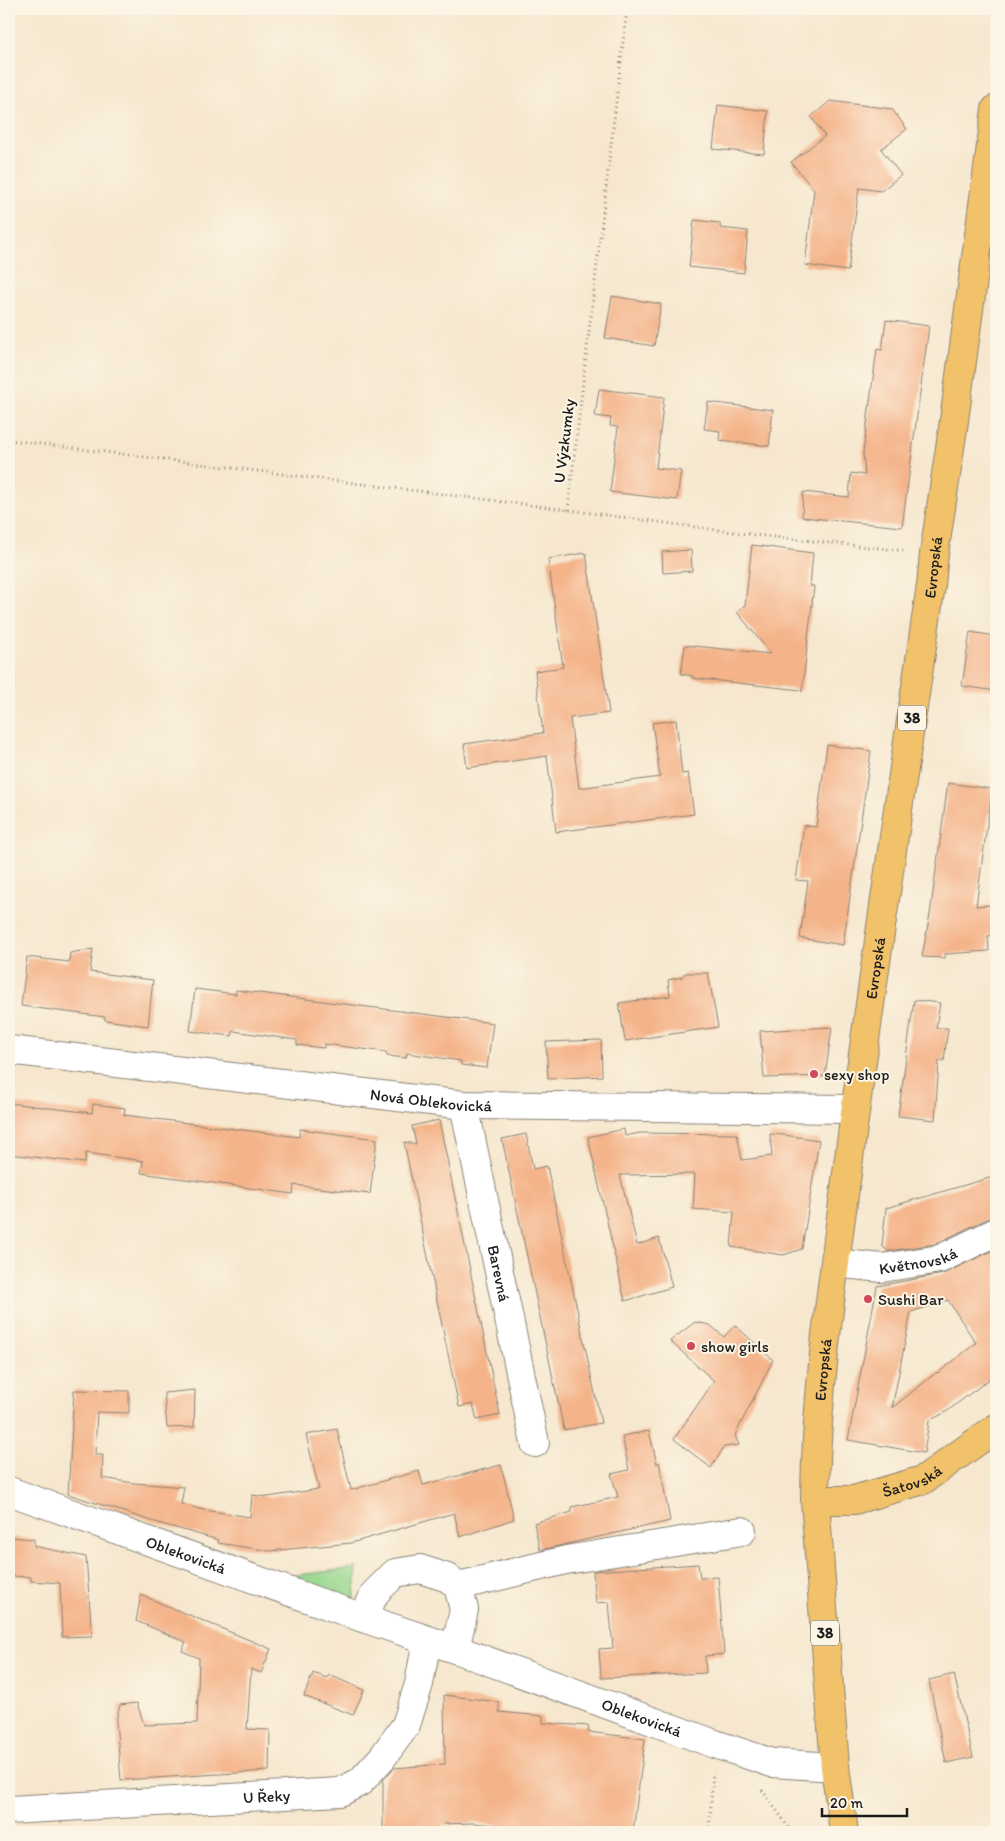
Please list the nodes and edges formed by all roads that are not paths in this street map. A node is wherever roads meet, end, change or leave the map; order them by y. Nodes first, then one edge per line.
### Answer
1 (996, 108) edge
2 (9, 1050) edge
3 (464, 1105) junction
4 (855, 1109) junction
5 (996, 1232) edge
6 (835, 1263) junction
7 (996, 1428) edge
8 (535, 1443) dead end
9 (9, 1491) edge
10 (816, 1500) junction
11 (742, 1531) dead end
12 (458, 1586) junction
13 (363, 1618) junction
14 (427, 1640) junction
15 (455, 1649) junction
16 (835, 1767) junction
17 (9, 1810) edge
18 (844, 1832) edge

1 - 4 main road, Evropská / 38
2 - 3 street, Nová Oblekovická
3 - 4 street, Nová Oblekovická
3 - 8 street, Barevná
4 - 6 main road, Evropská / 38
5 - 6 street, Květnovská
6 - 10 main road, Evropská / 38
7 - 10 main road, Šatovská
9 - 13 street, Oblekovická
10 - 16 main road, Evropská / 38
11 - 12 street
12 - 13 street
12 - 15 street
13 - 14 street, Oblekovická
14 - 15 street, Oblekovická
14 - 17 street, U Řeky
15 - 16 street, Oblekovická
16 - 18 main road, Evropská / 38

